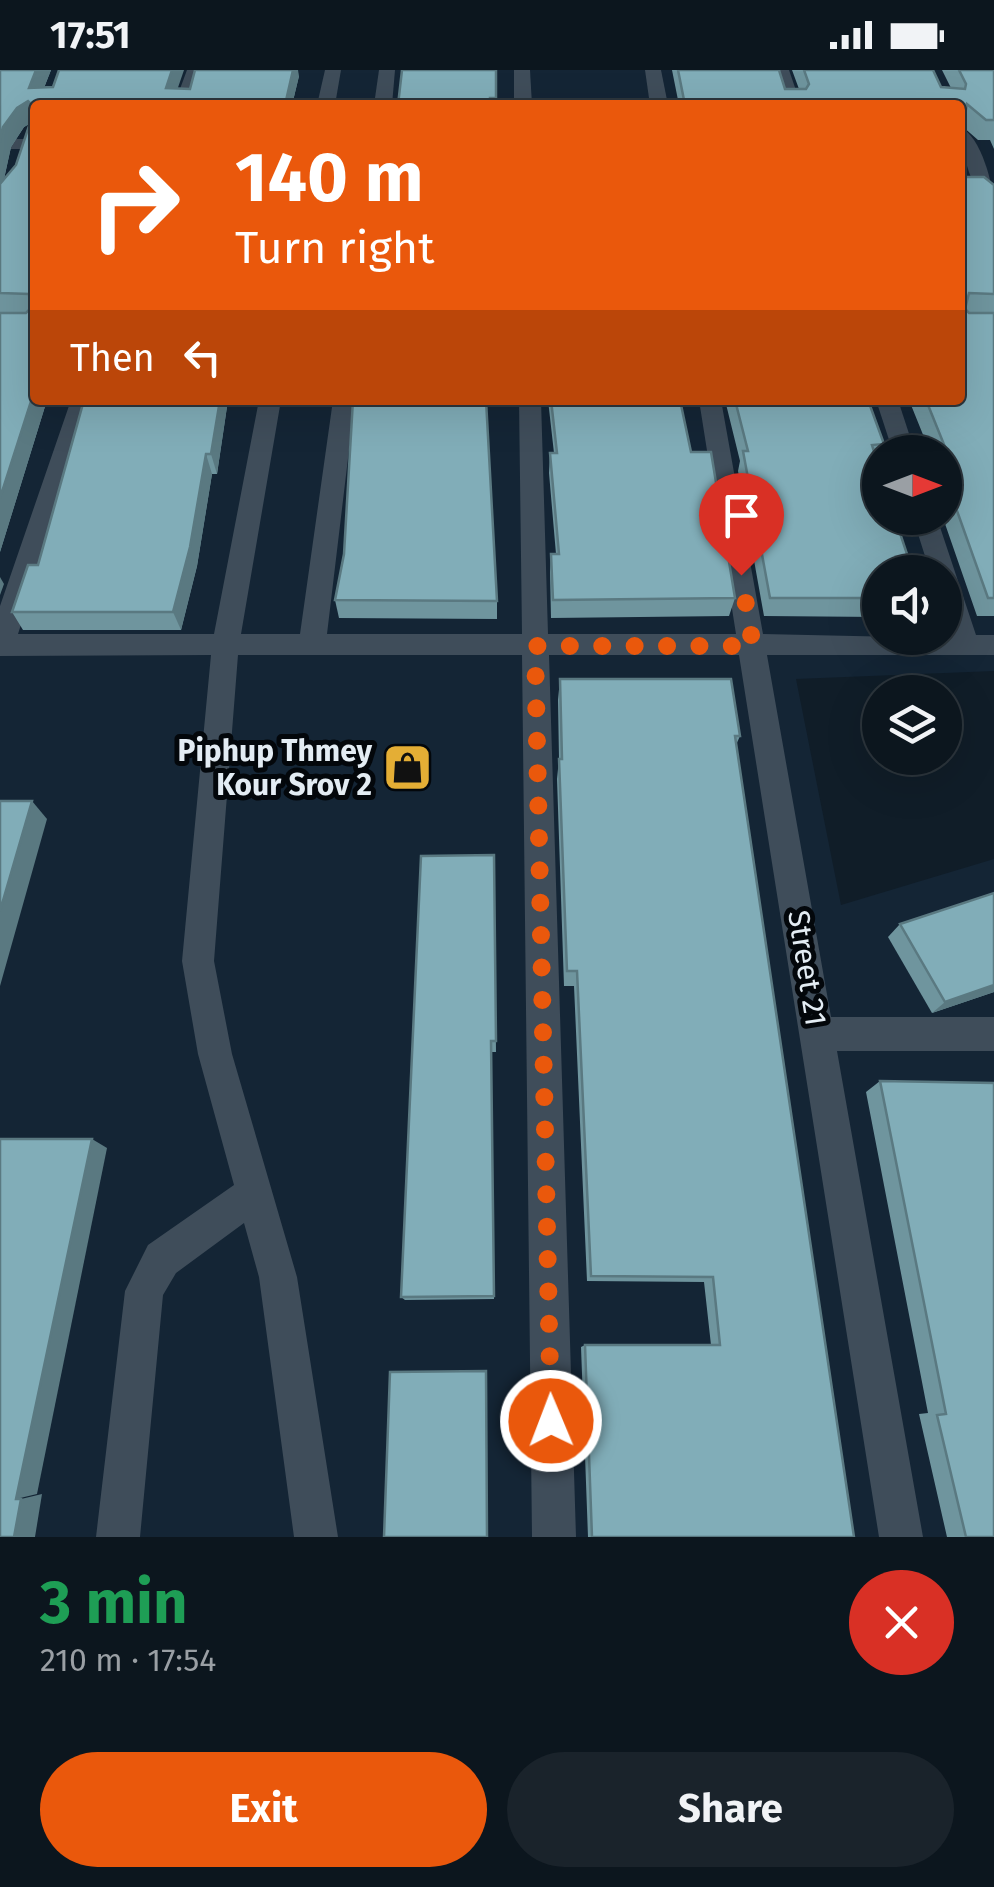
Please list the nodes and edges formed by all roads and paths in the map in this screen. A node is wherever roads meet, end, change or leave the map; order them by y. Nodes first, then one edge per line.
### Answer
1 (195, 70) edge
2 (333, 70) edge
3 (387, 70) edge
4 (522, 70) edge
5 (653, 70) edge
6 (781, 70) edge
7 (185, 100) edge
8 (327, 100) edge
9 (384, 100) edge
10 (523, 100) edge
11 (658, 100) edge
12 (790, 100) edge
13 (965, 143) edge
14 (0, 144) edge
15 (30, 144) edge
16 (965, 147) edge
17 (994, 148) edge
18 (994, 202) edge
19 (80, 405) edge
20 (269, 405) edge
21 (343, 405) edge
22 (530, 405) edge
23 (711, 405) edge
24 (889, 405) edge
25 (898, 435) edge
26 (962, 612) edge
27 (0, 645) edge
28 (980, 645) edge
29 (225, 646) junction
30 (312, 646) junction
31 (535, 646) junction
32 (753, 646) junction
33 (818, 1034) junction
34 (994, 1034) edge
35 (254, 1193) junction
36 (118, 1537) edge
37 (316, 1537) edge
38 (554, 1537) edge
39 (901, 1537) edge

1 - 7 street
2 - 8 street
3 - 9 street
4 - 10 street
5 - 11 street
6 - 12 street
13 - 17 street
14 - 15 street
16 - 18 street
19 - 27 street
20 - 29 street
21 - 30 street
22 - 31 street
23 - 32 street, Street 21
24 - 25 street
26 - 28 street
27 - 29 street
28 - 32 street
29 - 30 street
29 - 35 street
30 - 31 street
31 - 32 street
31 - 38 street
32 - 33 street, Street 21
33 - 34 street
33 - 39 street, Street 21
35 - 36 street
35 - 37 street

